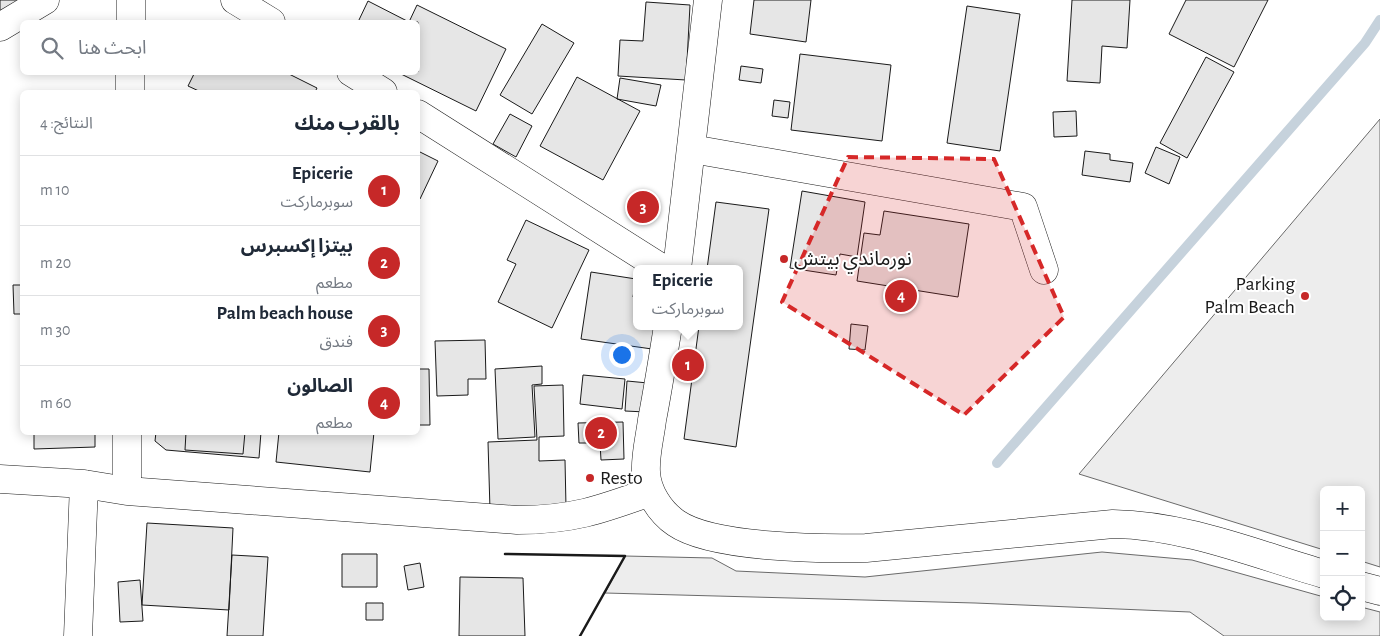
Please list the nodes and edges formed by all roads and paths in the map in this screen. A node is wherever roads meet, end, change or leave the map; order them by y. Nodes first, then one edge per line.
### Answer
1 (45, 0) edge
2 (131, 0) edge
3 (235, 0) edge
4 (708, 0) edge
5 (131, 20) edge
6 (268, 20) edge
7 (0, 27) edge
8 (130, 75) edge
9 (356, 75) edge
10 (130, 90) edge
11 (380, 90) edge
12 (420, 115) edge
13 (692, 150) junction
14 (657, 265) edge
15 (678, 265) edge
16 (1044, 270) dead end
17 (667, 330) edge
18 (127, 435) edge
19 (0, 479) edge
20 (84, 484) junction
21 (127, 491) junction
22 (650, 492) junction
23 (1320, 573) edge
24 (1365, 587) edge
25 (1380, 591) edge
26 (78, 636) edge

1 - 7 street
2 - 5 street
3 - 6 street
4 - 13 street
8 - 10 street
9 - 11 street
12 - 14 street
13 - 15 street
13 - 16 street
17 - 22 street
18 - 21 street
19 - 20 street
20 - 21 street
20 - 26 street
21 - 22 street
22 - 23 street
24 - 25 street

